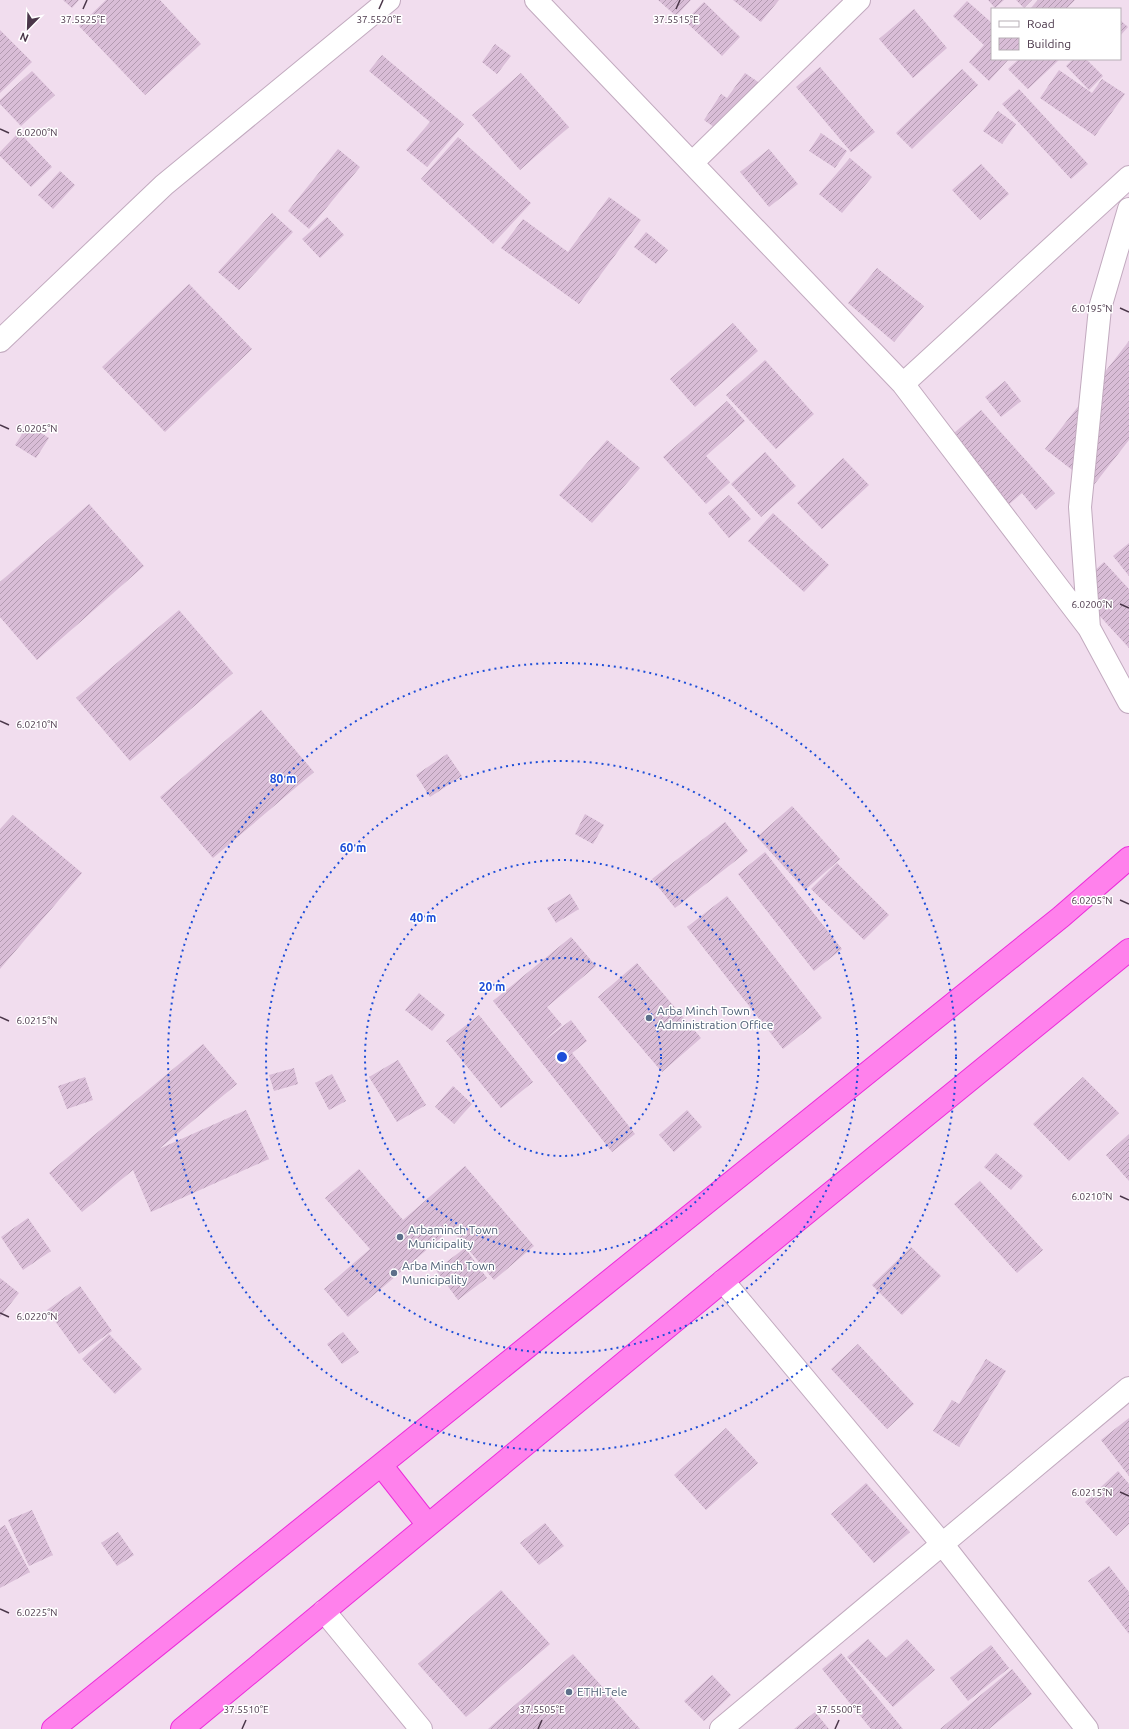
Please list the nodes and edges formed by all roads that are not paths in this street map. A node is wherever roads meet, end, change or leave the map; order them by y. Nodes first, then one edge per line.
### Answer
1 (388, 0) edge
2 (536, 0) edge
3 (860, 0) edge
4 (692, 163) junction
5 (1129, 177) edge
6 (1129, 209) edge
7 (0, 341) edge
8 (903, 384) junction
9 (1089, 628) junction
10 (1129, 702) edge
11 (1129, 858) edge
12 (1129, 950) edge
13 (723, 1281) junction
14 (1129, 1388) edge
15 (381, 1465) junction
16 (428, 1524) junction
17 (943, 1545) junction
18 (324, 1611) junction
19 (53, 1729) edge
20 (182, 1729) edge
21 (421, 1729) edge
22 (721, 1729) edge
23 (1087, 1729) edge

1 - 7 street
2 - 4 street
3 - 4 street
4 - 8 street
5 - 8 street
6 - 9 street
8 - 9 street
9 - 10 street
11 - 15 highway
12 - 13 highway
13 - 16 highway
13 - 17 street
14 - 17 street
15 - 16 highway
15 - 19 highway
16 - 18 highway
17 - 22 street
17 - 23 street
18 - 20 highway
18 - 21 street

